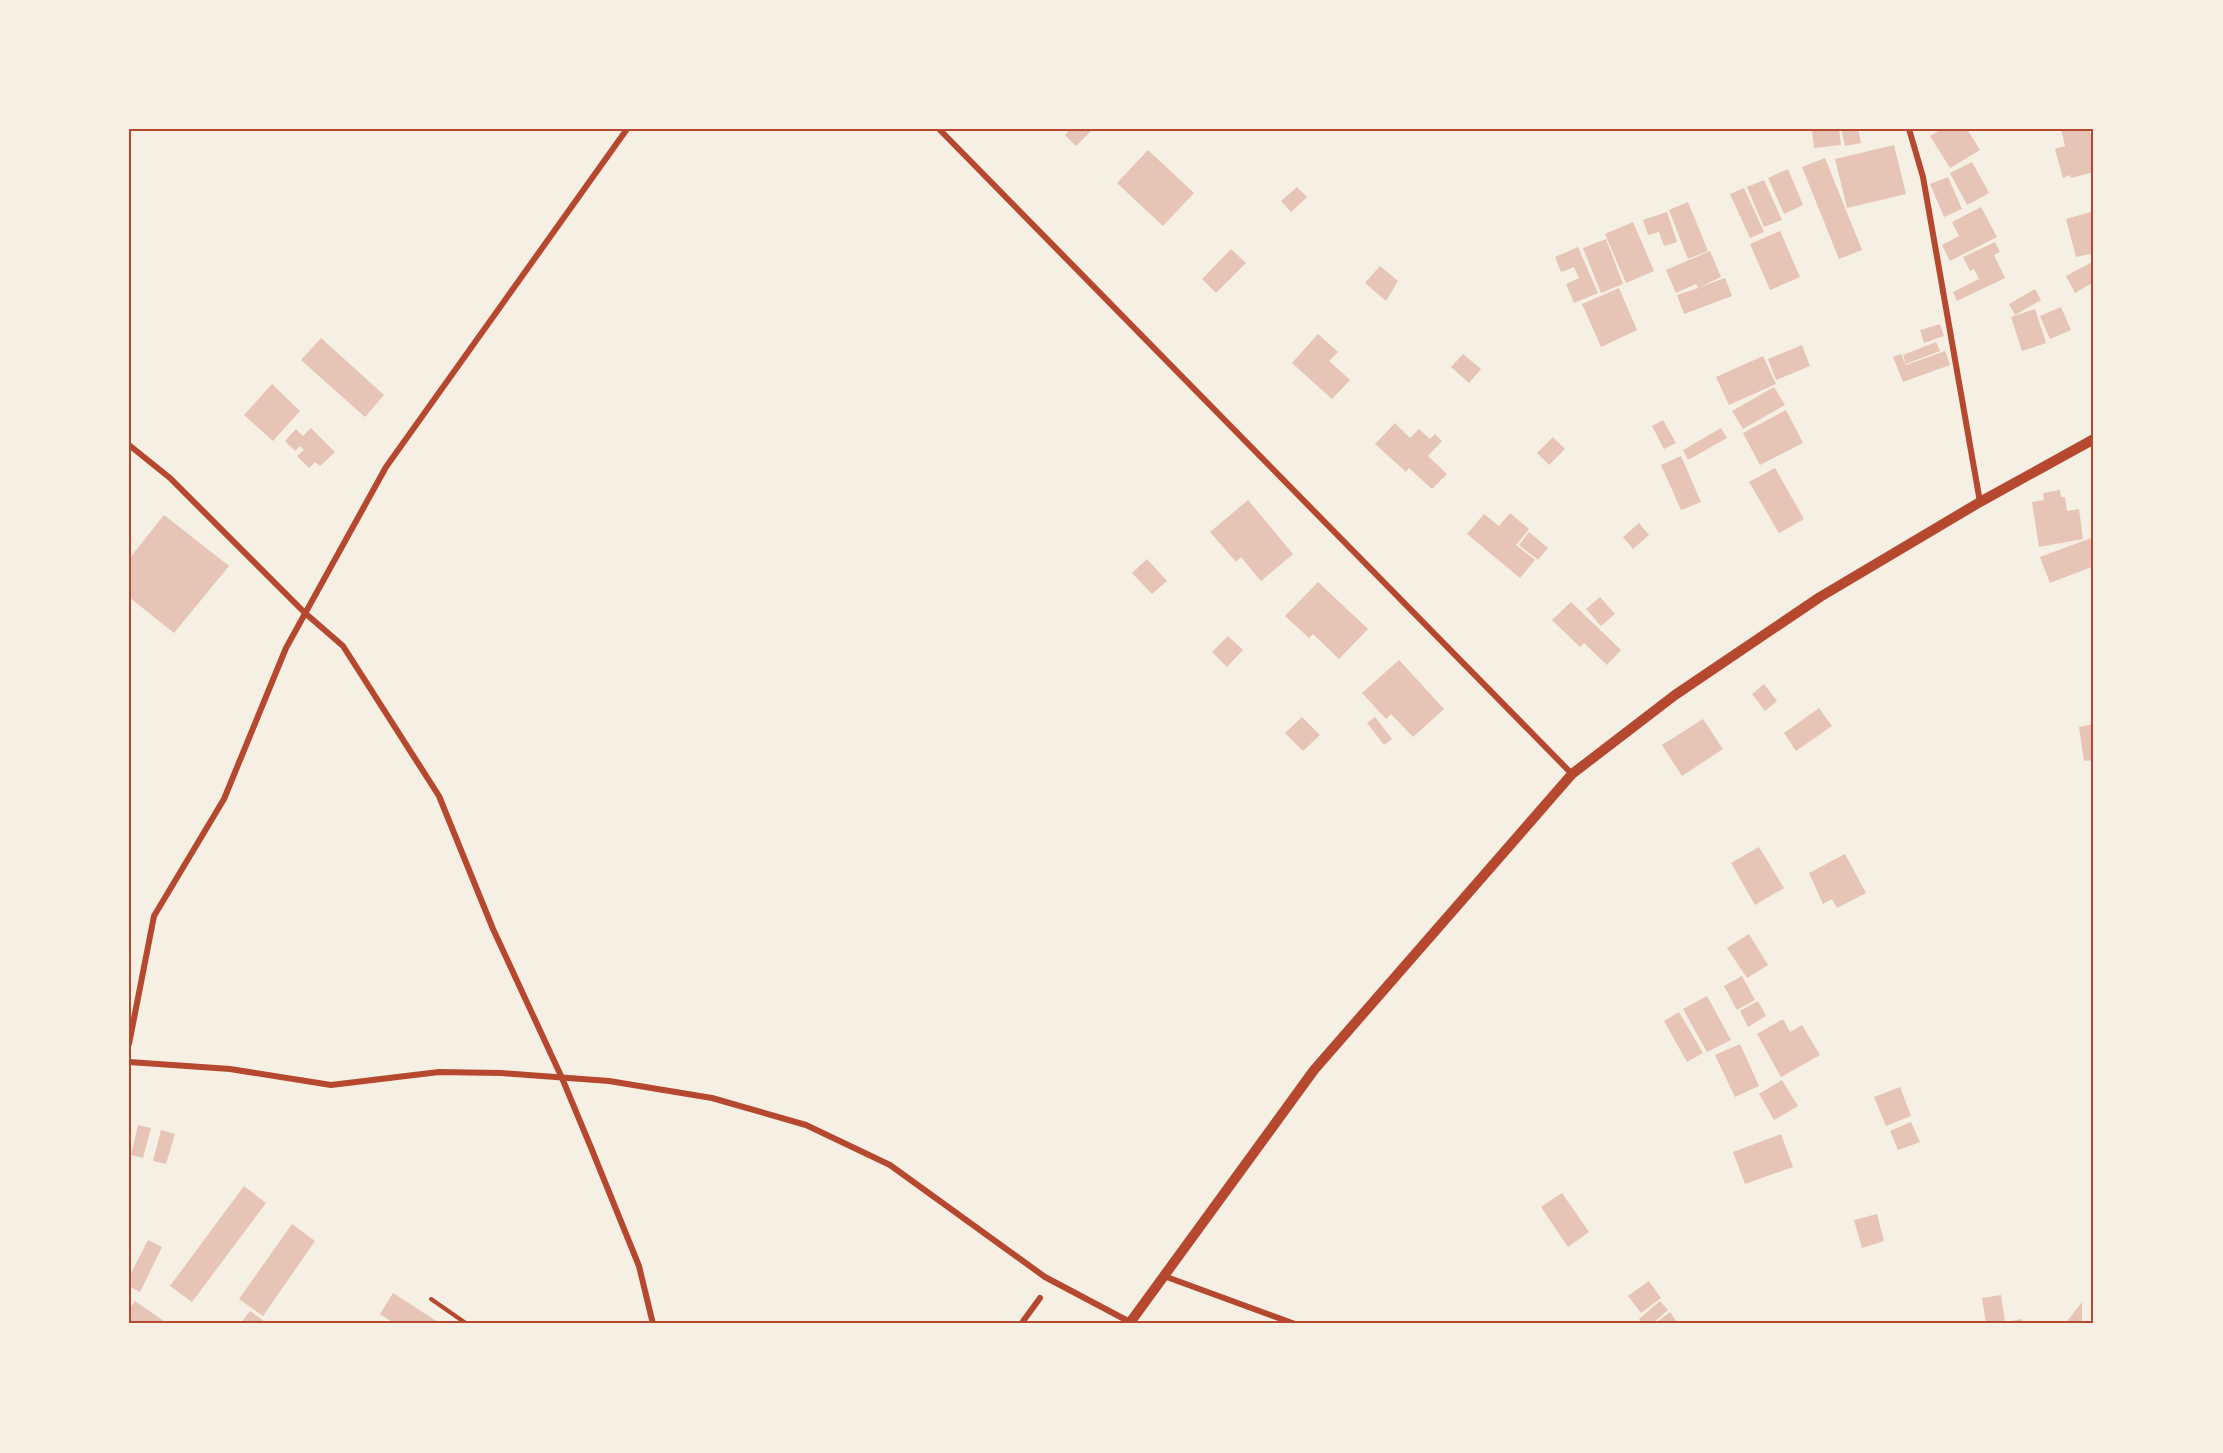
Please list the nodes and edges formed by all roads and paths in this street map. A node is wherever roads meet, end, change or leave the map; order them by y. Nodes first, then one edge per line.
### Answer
1 (627, 129) edge
2 (939, 129) edge
3 (1910, 129) edge
4 (2094, 439) edge
5 (129, 445) edge
6 (1980, 502) junction
7 (305, 613) junction
8 (1572, 774) junction
9 (129, 1044) edge
10 (129, 1062) edge
11 (562, 1078) junction
12 (1163, 1276) junction
13 (1040, 1298) dead end
14 (431, 1299) dead end
15 (1130, 1323) edge
16 (467, 1324) edge
17 (653, 1324) edge
18 (1021, 1324) edge
19 (1295, 1324) edge

1 - 7 street
2 - 8 street
3 - 6 street
4 - 6 street
5 - 7 street
6 - 8 street
7 - 9 street
7 - 11 street
8 - 12 street
10 - 11 street
11 - 15 street
11 - 17 street
12 - 15 street
12 - 19 street
13 - 18 street
14 - 16 path

